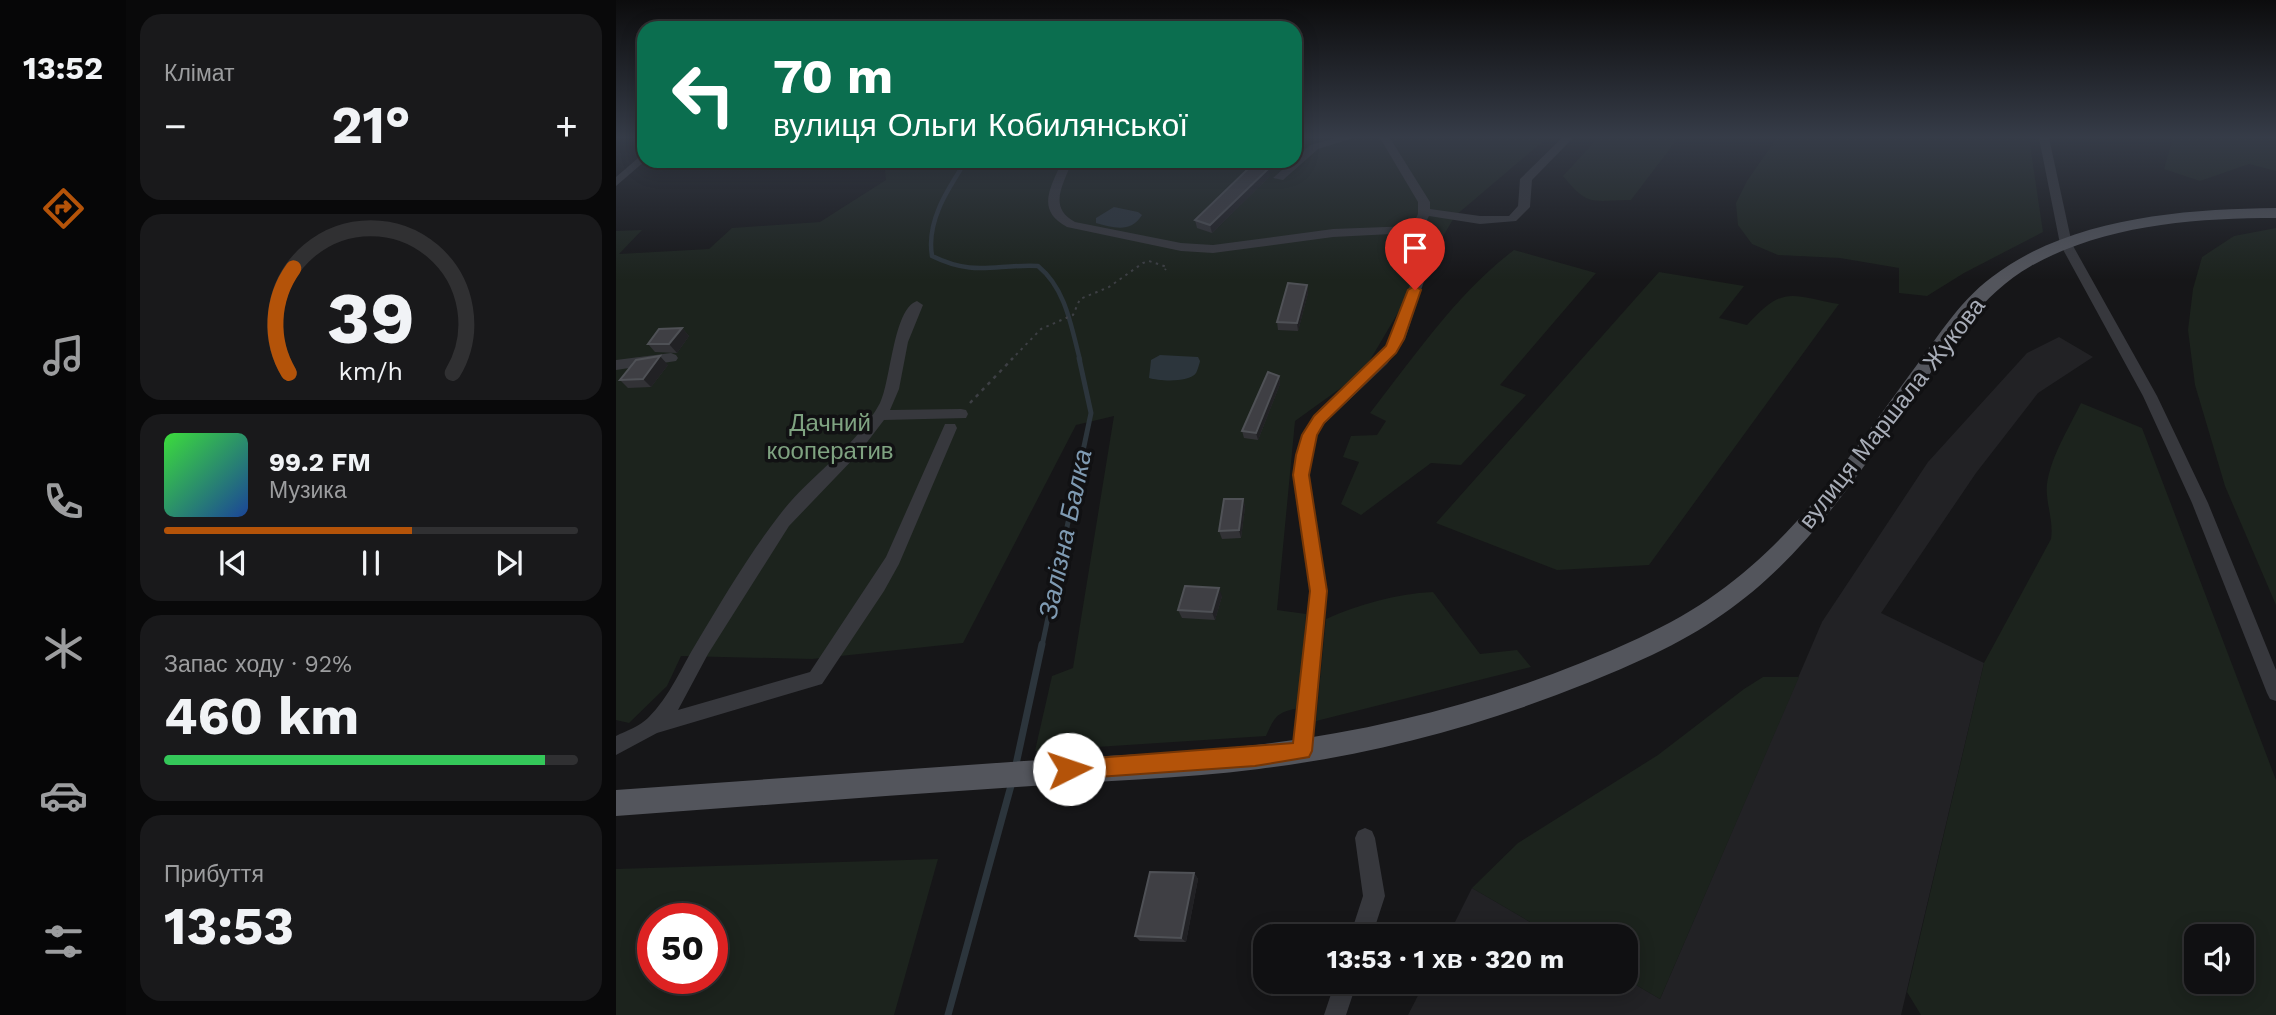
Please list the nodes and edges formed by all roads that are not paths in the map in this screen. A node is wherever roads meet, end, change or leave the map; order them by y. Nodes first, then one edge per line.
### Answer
1 (1058, 185) edge
2 (1415, 185) edge
3 (1526, 185) edge
4 (2054, 185) edge
5 (1424, 212) junction
6 (2276, 213) edge
7 (1416, 229) junction
8 (2066, 244) junction
9 (917, 305) dead end
10 (671, 358) dead end
11 (616, 365) edge
12 (961, 414) road end
13 (880, 415) junction
14 (950, 428) dead end
15 (2276, 693) edge
16 (653, 726) junction
17 (616, 746) edge
18 (1302, 751) junction
19 (616, 803) edge
20 (1365, 838) dead end
21 (1365, 924) edge
22 (1342, 994) edge
23 (1335, 1015) edge

1 - 7 street
2 - 5 street
3 - 5 street
4 - 8 street
5 - 7 street
6 - 8 main road, вулиця Маршала Жукова
7 - 18 street
8 - 15 street
8 - 18 main road, вулиця Маршала Жукова
9 - 13 street
10 - 11 street
12 - 13 street
13 - 16 street
14 - 16 street
16 - 17 street
18 - 19 main road, вулиця Маршала Жукова
20 - 21 street
22 - 23 street

